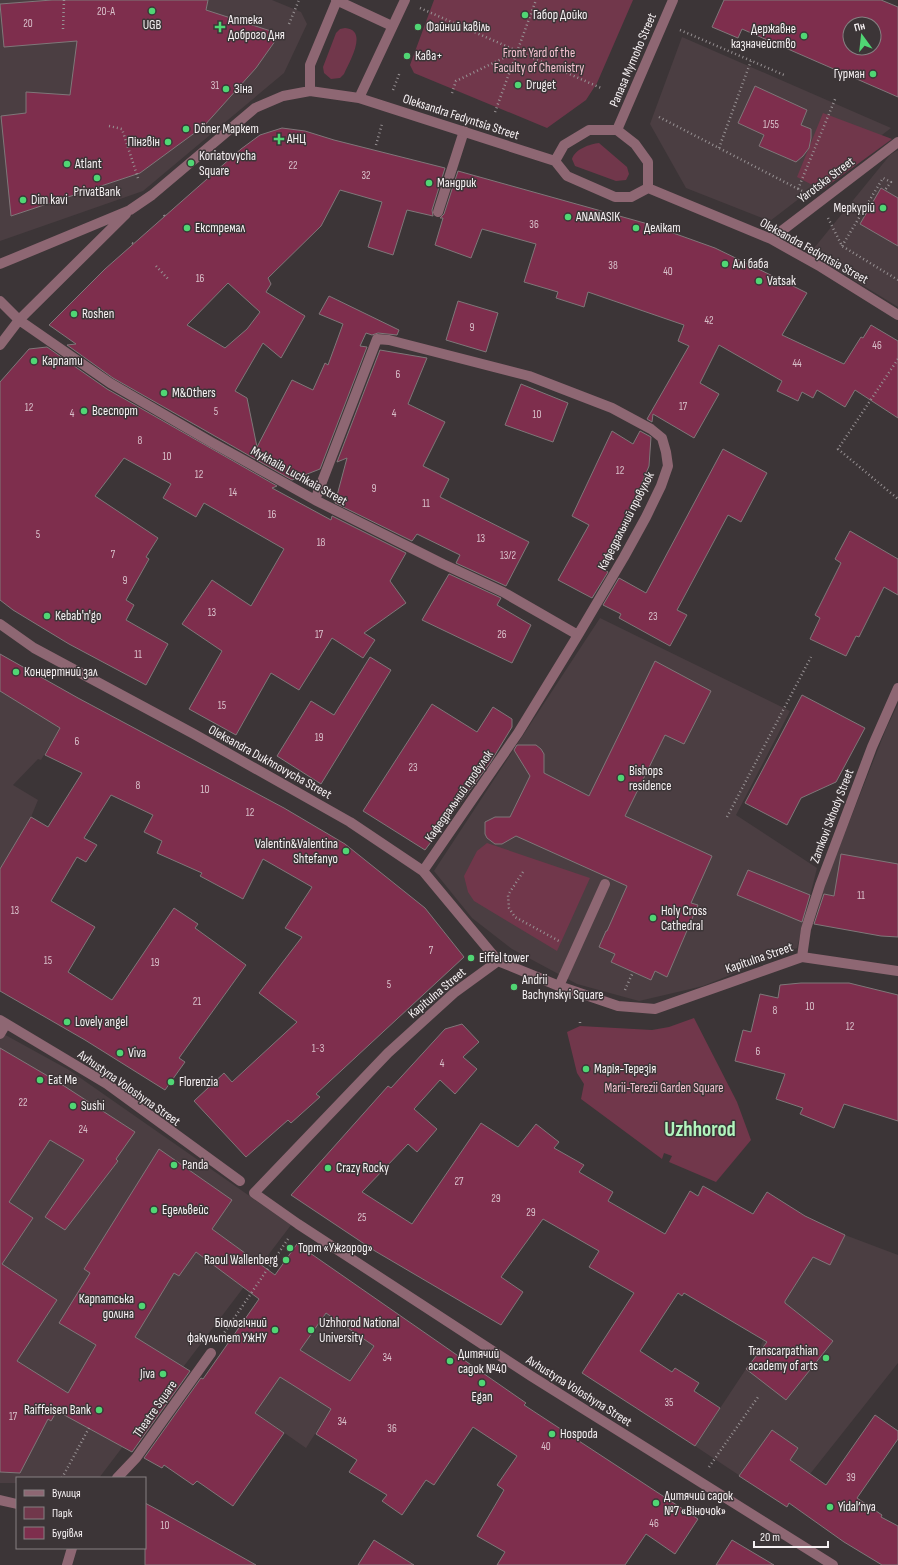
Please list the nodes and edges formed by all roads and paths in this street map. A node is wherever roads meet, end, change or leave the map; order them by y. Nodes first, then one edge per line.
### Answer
1 (64, 0) edge
2 (299, 0) edge
3 (336, 0) edge
4 (405, 0) edge
5 (536, 0) edge
6 (673, 0) edge
7 (419, 8) dead end
8 (663, 23) junction
9 (289, 24) dead end
10 (392, 26) junction
11 (63, 29) dead end
12 (517, 52) junction
13 (751, 61) junction
14 (784, 75) dead end
15 (601, 88) dead end
16 (310, 91) junction
17 (452, 93) dead end
18 (836, 97) dead end
19 (359, 98) junction
20 (495, 112) dead end
21 (659, 117) dead end
22 (109, 126) dead end
23 (616, 130) junction
24 (464, 131) junction
25 (898, 142) edge
26 (719, 148) junction
27 (555, 161) junction
28 (138, 178) dead end
29 (648, 188) junction
30 (798, 189) junction
31 (885, 190) dead end
32 (820, 201) junction
33 (130, 210) junction
34 (438, 212) dead end
35 (771, 239) junction
36 (842, 246) junction
37 (0, 264) edge
38 (156, 266) dead end
39 (169, 280) dead end
40 (898, 280) edge
41 (0, 301) edge
42 (898, 315) edge
43 (20, 320) junction
44 (0, 345) edge
45 (898, 359) edge
46 (898, 499) edge
47 (315, 500) junction
48 (0, 624) edge
49 (578, 635) junction
50 (810, 657) dead end
51 (898, 688) edge
52 (727, 817) dead end
53 (423, 872) junction
54 (523, 872) dead end
55 (605, 884) dead end
56 (575, 949) junction
57 (802, 957) junction
58 (498, 961) junction
59 (898, 971) edge
60 (632, 972) dead end
61 (559, 986) junction
62 (624, 991) dead end
63 (3, 1022) edge
64 (580, 1022) dead end
65 (580, 1026) dead end
66 (0, 1034) edge
67 (240, 1181) dead end
68 (254, 1193) joint
69 (290, 1237) dead end
70 (211, 1352) joint
71 (758, 1397) dead end
72 (89, 1428) dead end
73 (708, 1469) dead end
74 (63, 1477) edge
75 (118, 1477) edge
76 (0, 1500) edge
77 (16, 1504) edge
78 (72, 1549) edge
79 (67, 1565) edge
80 (833, 1565) edge

1 - 11 path
2 - 9 path
3 - 10 street
3 - 16 street
4 - 10 street
5 - 12 path
6 - 8 street, Panasa Myrnoho Street
7 - 12 path
8 - 13 path
8 - 23 street, Panasa Myrnoho Street
10 - 19 street
12 - 15 path
12 - 17 path
12 - 20 path
13 - 14 path
13 - 26 path
16 - 19 street, Oleksandra Fedyntsia Street
16 - 33 street
18 - 30 path
19 - 24 street, Oleksandra Fedyntsia Street
21 - 26 path
22 - 28 path
23 - 27 street
23 - 29 street
24 - 27 street, Oleksandra Fedyntsia Street
24 - 34 street
25 - 32 street, Yarotska Street
26 - 30 path
27 - 29 street
29 - 35 street, Oleksandra Fedyntsia Street
30 - 32 path
31 - 36 path
32 - 35 street, Yarotska Street
32 - 36 path
33 - 37 street
33 - 43 street
35 - 42 street, Oleksandra Fedyntsia Street
36 - 40 path
38 - 39 path
41 - 43 street
43 - 44 street
43 - 47 street, Mykhaila Luchkaia Street
45 - 46 path
47 - 49 street, Mykhaila Luchkaia Street
47 - 49 street, Кафедральний провулок
48 - 53 street, Oleksandra Dukhnovycha Street
49 - 53 street, Кафедральний провулок
50 - 52 path
51 - 57 street, Zamkovi Skhody Street
53 - 58 street, Oleksandra Dukhnovycha Street
54 - 56 path
55 - 56 street
56 - 61 street
57 - 59 street, Kapitulna Street
57 - 61 street, Kapitulna Street
58 - 61 street, Kapitulna Street
58 - 68 street, Kapitulna Street
60 - 62 path
63 - 66 street
63 - 67 street, Avhustyna Voloshyna Street
64 - 65 path
68 - 80 street, Avhustyna Voloshyna Street
69 - 70 path
70 - 75 street, Theatre Square
71 - 73 path
72 - 74 path
76 - 77 street
78 - 79 street

